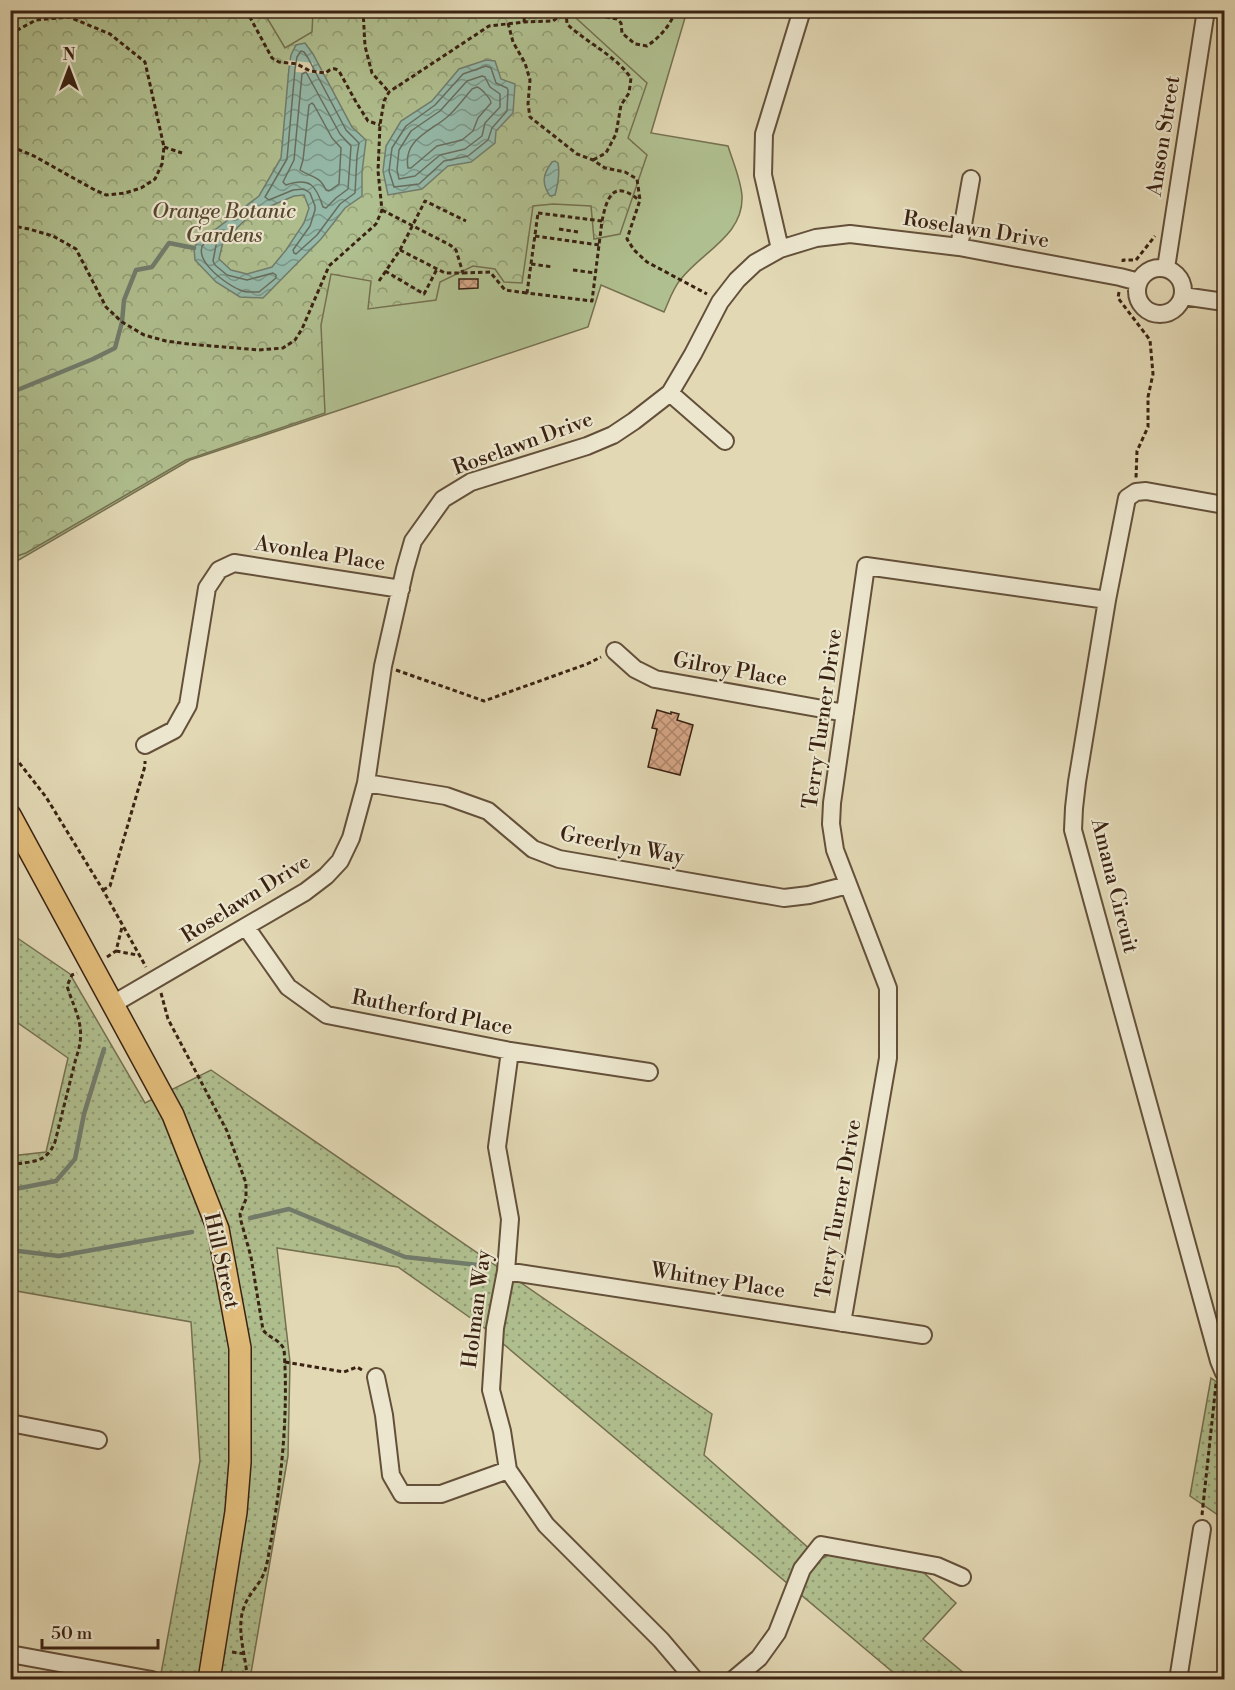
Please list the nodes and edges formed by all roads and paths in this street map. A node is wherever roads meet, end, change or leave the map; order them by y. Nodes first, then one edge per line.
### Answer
1 (71, 10) edge
2 (246, 10) edge
3 (363, 10) edge
4 (602, 10) edge
5 (676, 10) edge
6 (802, 10) edge
7 (1206, 10) edge
8 (524, 11) edge
9 (567, 11) edge
10 (69, 17) junction
11 (524, 22) junction
12 (508, 23) junction
13 (10, 34) edge
14 (389, 92) junction
15 (380, 125) junction
16 (10, 146) edge
17 (164, 147) junction
18 (182, 153) dead end
19 (593, 160) junction
20 (972, 179) dead end
21 (640, 200) junction
22 (382, 210) junction
23 (466, 221) dead end
24 (602, 221) junction
25 (412, 226) junction
26 (10, 227) edge
27 (559, 229) dead end
28 (568, 230) junction
29 (578, 232) dead end
30 (535, 236) junction
31 (567, 240) junction
32 (599, 245) junction
33 (959, 247) junction
34 (780, 249) junction
35 (400, 250) junction
36 (531, 264) junction
37 (553, 267) dead end
38 (1166, 268) junction
39 (437, 269) junction
40 (573, 270) dead end
41 (386, 271) junction
42 (463, 273) junction
43 (596, 273) junction
44 (1120, 277) junction
45 (379, 280) dead end
46 (1139, 282) junction
47 (527, 293) junction
48 (1183, 296) junction
49 (720, 302) junction
50 (1224, 302) edge
51 (670, 393) junction
52 (725, 441) dead end
53 (1136, 492) junction
54 (1224, 505) edge
55 (401, 589) junction
56 (1107, 600) junction
57 (615, 651) joint
58 (383, 666) junction
59 (845, 713) junction
60 (145, 745) joint
61 (10, 751) edge
62 (366, 783) junction
63 (10, 815) edge
64 (848, 885) junction
65 (103, 890) junction
66 (122, 926) junction
67 (246, 927) junction
68 (116, 951) junction
69 (139, 956) junction
70 (92, 966) junction
71 (154, 981) junction
72 (113, 1004) junction
73 (510, 1051) junction
74 (649, 1072) dead end
75 (10, 1164) edge
76 (506, 1271) junction
77 (842, 1323) junction
78 (923, 1335) dead end
79 (285, 1362) dead end
80 (1224, 1371) edge
81 (376, 1377) joint
82 (10, 1423) edge
83 (98, 1440) dead end
84 (508, 1470) junction
85 (1202, 1529) joint
86 (962, 1577) dead end
87 (10, 1654) edge
88 (152, 1680) edge
89 (209, 1680) edge
90 (694, 1680) edge
91 (733, 1680) edge
92 (1178, 1680) edge

1 - 10 path
2 - 15 path
3 - 14 path
4 - 5 path
6 - 34 street
7 - 38 street, Anson Street
8 - 11 path
9 - 11 path
9 - 19 path
10 - 13 path
10 - 17 path
11 - 12 path
12 - 14 path
12 - 19 path
14 - 15 path
15 - 22 path
16 - 17 path
17 - 18 path
19 - 21 path
20 - 33 street
21 - 24 path
21 - 49 path
22 - 25 path
22 - 26 path
23 - 25 path
24 - 30 path
24 - 32 path
25 - 35 path
25 - 42 path
27 - 28 path
28 - 29 path
28 - 31 path
30 - 31 path
30 - 36 path
31 - 32 path
32 - 43 path
33 - 34 street, Roselawn Drive
33 - 44 street, Roselawn Drive
34 - 49 street, Roselawn Drive
35 - 39 path
35 - 41 path
36 - 37 path
36 - 47 path
38 - 46 street
38 - 48 street
39 - 41 path
39 - 42 path
40 - 43 path
41 - 45 path
42 - 47 path
43 - 47 path
44 - 46 street, Roselawn Drive
44 - 53 path
46 - 48 street
48 - 50 street
49 - 51 street, Roselawn Drive
51 - 52 street
51 - 55 street, Roselawn Drive
53 - 54 street
53 - 56 street, Amana Circuit
55 - 58 street, Roselawn Drive
55 - 60 street, Avonlea Place
56 - 59 street, Terry Turner Drive
56 - 80 street, Amana Circuit
57 - 58 path
57 - 59 street, Gilroy Place
58 - 62 street, Roselawn Drive
59 - 64 street, Terry Turner Drive
60 - 65 path
61 - 65 path
62 - 64 street, Greerlyn Way
62 - 67 street, Roselawn Drive
63 - 70 main road, Hill Street
64 - 77 street, Terry Turner Drive
65 - 66 path
66 - 68 path
66 - 69 path
67 - 71 street, Roselawn Drive
67 - 73 street, Rutherford Place
68 - 69 path
68 - 70 path
69 - 71 path
70 - 72 main road, Hill Street
70 - 75 path
71 - 72 street, Roselawn Drive
72 - 89 main road, Hill Street
73 - 74 street, Rutherford Place
73 - 76 street, Holman Way
76 - 77 street, Whitney Place
76 - 84 street, Holman Way
77 - 78 street, Whitney Place
79 - 81 path
80 - 85 path
81 - 84 street
82 - 83 street
84 - 90 street, Holman Way
85 - 92 street
86 - 91 street
87 - 88 street

